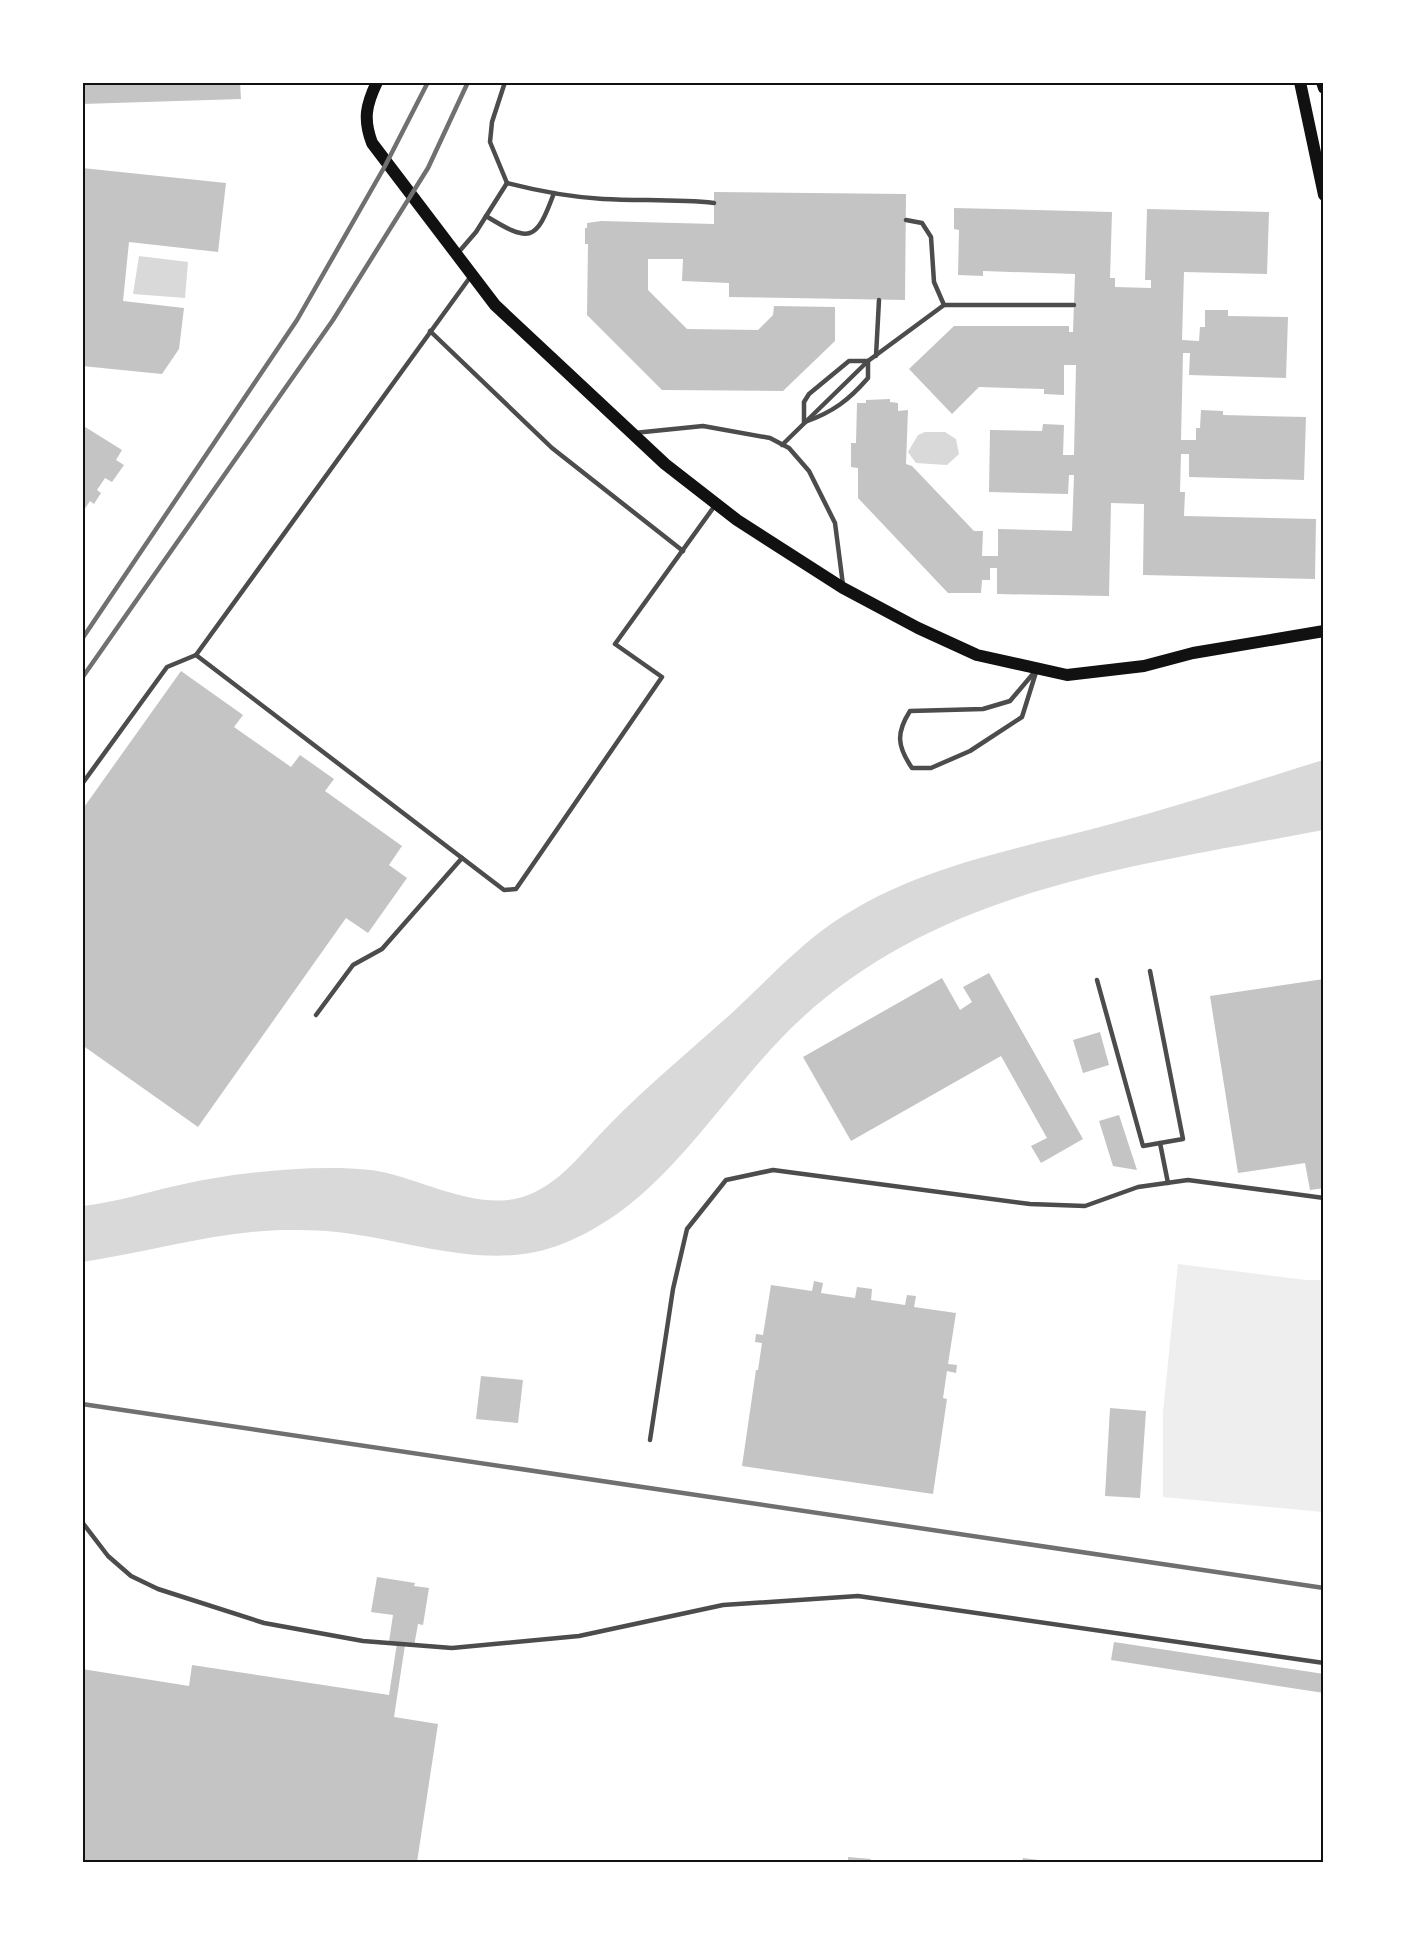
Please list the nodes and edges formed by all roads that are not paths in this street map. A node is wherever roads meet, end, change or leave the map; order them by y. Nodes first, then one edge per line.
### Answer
1 (377, 82) edge
2 (505, 82) edge
3 (1300, 82) edge
4 (1322, 82) edge
5 (1323, 88) edge
6 (507, 183) junction
7 (554, 193) junction
8 (1323, 195) edge
9 (714, 203) dead end
10 (486, 216) junction
11 (906, 220) dead end
12 (457, 254) junction
13 (472, 274) junction
14 (879, 300) dead end
15 (944, 305) junction
16 (1074, 305) dead end
17 (430, 331) junction
18 (876, 356) junction
19 (868, 361) junction
20 (804, 423) junction
21 (632, 433) junction
22 (782, 445) junction
23 (716, 504) junction
24 (683, 551) junction
25 (843, 588) junction
26 (1323, 631) edge
27 (196, 655) junction
28 (1036, 669) junction
29 (82, 784) edge
30 (462, 858) junction
31 (1150, 971) dead end
32 (1097, 980) dead end
33 (316, 1015) dead end
34 (1160, 1143) junction
35 (1168, 1183) junction
36 (1323, 1198) edge
37 (650, 1440) dead end
38 (82, 1522) edge
39 (1323, 1663) edge

1 - 12 main road
2 - 6 lane
3 - 8 main road
4 - 5 main road
6 - 7 lane
6 - 10 lane
7 - 9 lane
7 - 10 lane
10 - 12 lane
11 - 15 lane
12 - 13 main road
13 - 17 lane
13 - 21 main road
14 - 18 lane
15 - 16 lane
15 - 18 lane
17 - 24 lane
17 - 27 lane
18 - 19 lane
19 - 20 lane
19 - 20 lane
19 - 20 lane
20 - 22 lane
21 - 22 lane
21 - 23 main road
22 - 25 lane
23 - 24 lane
23 - 25 main road
24 - 30 lane
25 - 28 main road
26 - 28 main road
27 - 29 lane
27 - 30 lane
28 - 28 lane
30 - 33 lane
31 - 34 lane
32 - 34 lane
34 - 35 lane
35 - 36 lane
35 - 37 lane
38 - 39 lane

